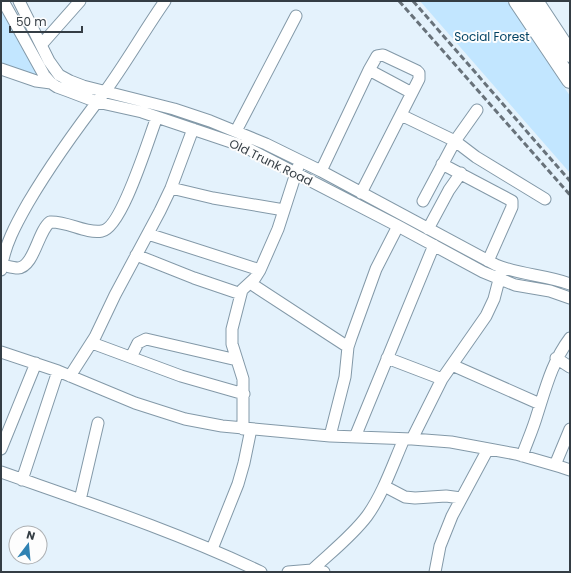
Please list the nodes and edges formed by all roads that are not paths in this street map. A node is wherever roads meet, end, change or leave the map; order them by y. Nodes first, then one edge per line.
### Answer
1 (3, 1) edge
2 (18, 1) edge
3 (80, 1) edge
4 (164, 1) edge
5 (517, 1) edge
6 (535, 1) edge
7 (296, 16) dead end
8 (40, 45) junction
9 (570, 54) edge
10 (1, 69) edge
11 (369, 70) junction
12 (570, 80) edge
13 (51, 83) junction
14 (105, 92) junction
15 (412, 93) junction
16 (97, 102) junction
17 (477, 110) dead end
18 (401, 115) junction
19 (156, 117) junction
20 (193, 128) junction
21 (236, 131) junction
22 (455, 141) junction
23 (300, 161) junction
24 (442, 164) junction
25 (321, 171) junction
26 (461, 173) junction
27 (296, 174) junction
28 (171, 188) junction
29 (361, 193) junction
30 (545, 199) dead end
31 (423, 201) dead end
32 (284, 210) junction
33 (398, 226) junction
34 (428, 229) junction
35 (148, 234) junction
36 (434, 245) junction
37 (3, 249) edge
38 (136, 254) junction
39 (488, 261) junction
40 (1, 268) edge
41 (503, 268) junction
42 (260, 270) junction
43 (499, 280) junction
44 (250, 283) junction
45 (570, 284) edge
46 (241, 294) junction
47 (570, 298) edge
48 (570, 338) edge
49 (92, 343) junction
50 (348, 348) junction
51 (1, 352) edge
52 (131, 357) junction
53 (387, 358) junction
54 (556, 358) junction
55 (237, 360) junction
56 (36, 363) junction
57 (452, 365) junction
58 (570, 367) edge
59 (58, 371) junction
60 (70, 376) junction
61 (442, 379) junction
62 (244, 394) junction
63 (540, 404) junction
64 (98, 423) dead end
65 (247, 429) junction
66 (570, 429) edge
67 (330, 436) junction
68 (355, 437) junction
69 (408, 439) junction
70 (1, 449) edge
71 (488, 449) junction
72 (522, 456) junction
73 (555, 465) junction
74 (570, 470) edge
75 (1, 472) edge
76 (22, 480) junction
77 (384, 486) junction
78 (461, 498) junction
79 (80, 500) junction
80 (212, 549) junction
81 (312, 570) junction
82 (261, 572) edge
83 (288, 572) edge
84 (324, 572) edge
85 (436, 572) edge

1 - 13 street, Old Trunk Road
2 - 8 street
3 - 8 street
4 - 14 street
5 - 12 highway
6 - 9 highway
7 - 21 street
8 - 14 street
10 - 13 street
11 - 15 street
11 - 15 street
11 - 25 street
13 - 16 street, Old Trunk Road
14 - 16 street
14 - 21 street
15 - 18 street
16 - 19 street, Old Trunk Road
16 - 37 street
17 - 22 street
18 - 22 street
18 - 29 street
19 - 20 street, Old Trunk Road
19 - 40 street
20 - 27 street, Old Trunk Road
20 - 28 street
21 - 23 street
22 - 24 street
22 - 30 street
23 - 25 street
23 - 27 street
24 - 26 street
24 - 31 street
25 - 29 street
26 - 34 street
26 - 39 street
27 - 32 street
27 - 33 street, Old Trunk Road
28 - 32 street
28 - 35 street
29 - 34 street
32 - 42 street
33 - 36 street, Old Trunk Road
33 - 50 street
34 - 39 street
35 - 38 street
35 - 42 street
36 - 43 street, Old Trunk Road
36 - 53 street
37 - 40 street
38 - 46 street
38 - 49 street
39 - 41 street
41 - 43 street
41 - 45 street
42 - 44 street
43 - 47 street, Old Trunk Road
43 - 57 street
44 - 46 street
44 - 50 street
46 - 55 street
48 - 54 street
49 - 52 street
49 - 60 street
50 - 67 street
51 - 56 street
52 - 55 street
52 - 62 street
53 - 61 street
53 - 68 street
54 - 58 street
54 - 63 street
55 - 62 street
56 - 59 street
56 - 70 street
57 - 61 street
57 - 63 street
59 - 60 street
59 - 76 street
60 - 65 street
61 - 69 street
62 - 65 street
63 - 72 street
64 - 79 street
65 - 67 street
65 - 80 street
66 - 73 street
67 - 68 street
68 - 69 street
69 - 71 street
69 - 77 street
71 - 72 street
71 - 78 street
72 - 73 street
73 - 74 street
75 - 76 street
76 - 79 street
77 - 78 street
77 - 81 street
78 - 85 street
79 - 80 street
80 - 82 street
81 - 83 street
81 - 84 street

